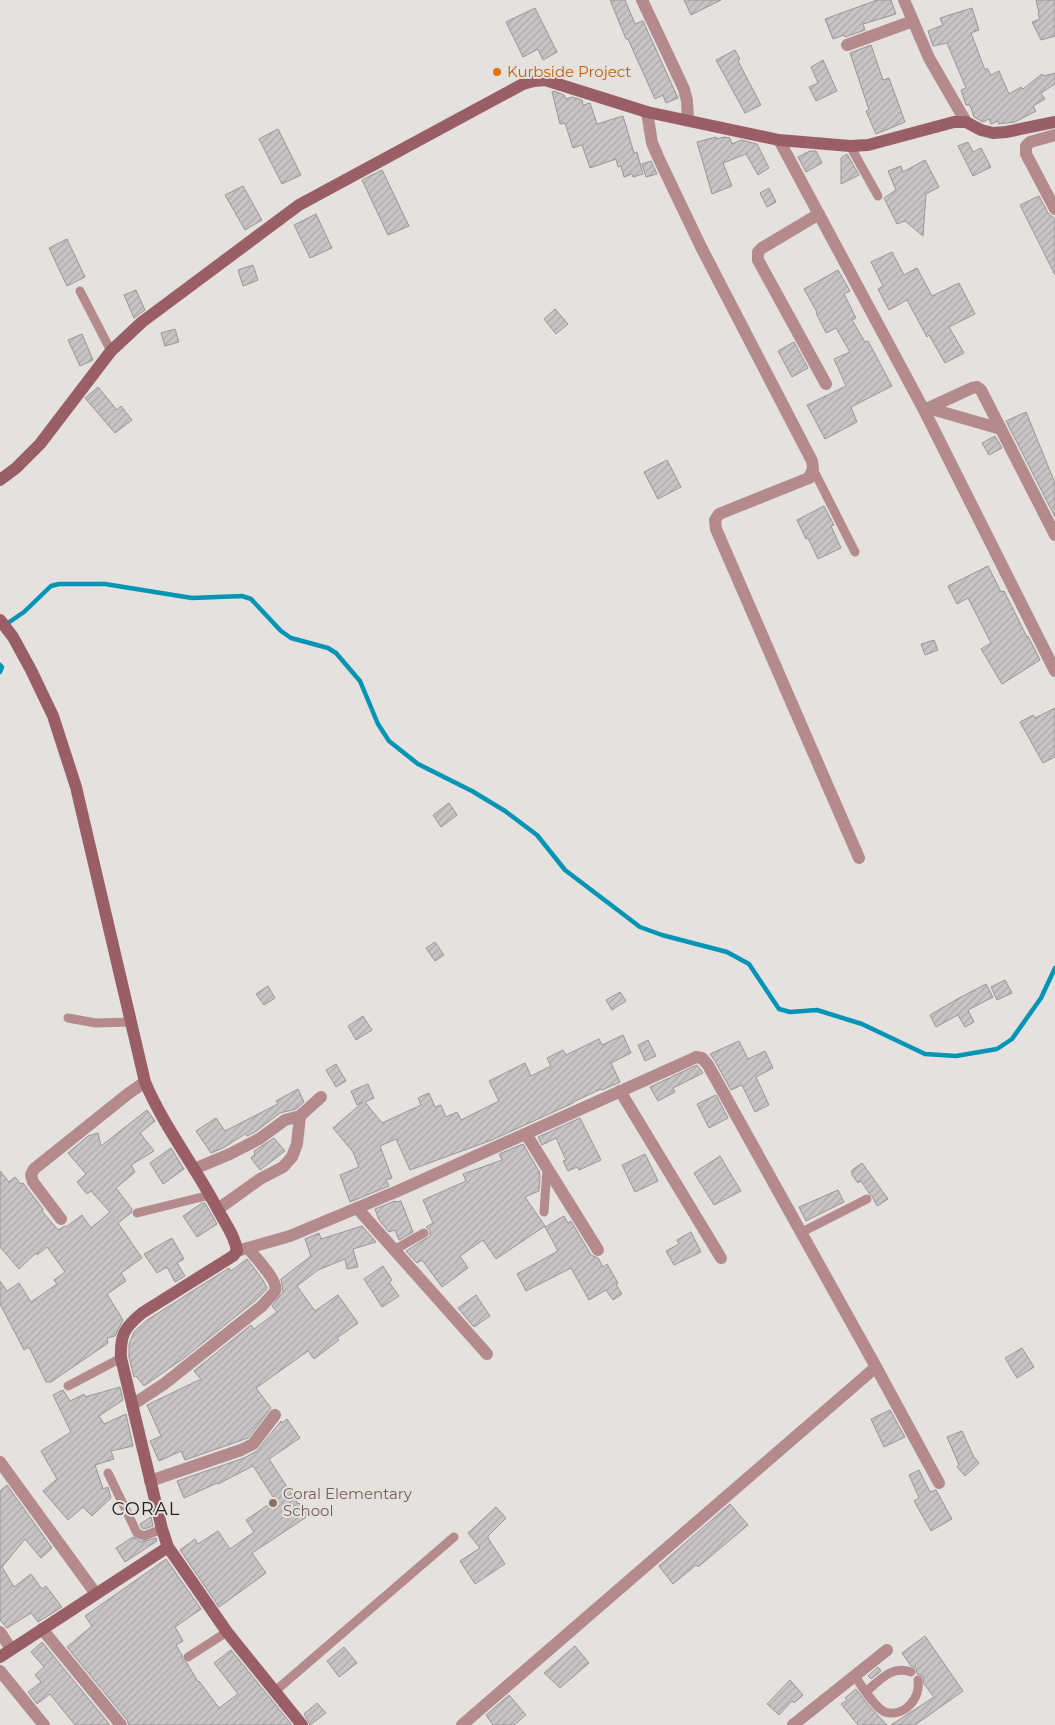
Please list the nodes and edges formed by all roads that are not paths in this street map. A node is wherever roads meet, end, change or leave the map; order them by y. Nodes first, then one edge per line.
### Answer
1 (642, 0) edge
2 (904, 0) edge
3 (913, 21) junction
4 (846, 45) dead end
5 (648, 112) junction
6 (688, 120) junction
7 (966, 122) junction
8 (1055, 122) edge
9 (1055, 135) edge
10 (779, 140) junction
11 (850, 146) junction
12 (878, 196) dead end
13 (1055, 209) edge
14 (819, 214) junction
15 (80, 292) dead end
16 (111, 351) junction
17 (826, 384) dead end
18 (926, 409) junction
19 (1001, 429) junction
20 (813, 470) junction
21 (0, 480) edge
22 (1055, 534) edge
23 (855, 552) dead end
24 (0, 620) edge
25 (1055, 671) edge
26 (859, 858) dead end
27 (68, 1018) dead end
28 (131, 1022) junction
29 (145, 1082) junction
30 (620, 1091) junction
31 (321, 1097) dead end
32 (300, 1116) junction
33 (526, 1134) junction
34 (194, 1169) junction
35 (547, 1170) junction
36 (210, 1195) junction
37 (868, 1199) dead end
38 (357, 1208) junction
39 (218, 1209) junction
40 (544, 1212) dead end
41 (137, 1214) dead end
42 (61, 1219) dead end
43 (802, 1232) junction
44 (424, 1233) dead end
45 (242, 1250) junction
46 (394, 1250) junction
47 (598, 1250) dead end
48 (721, 1258) dead end
49 (487, 1354) dead end
50 (121, 1358) junction
51 (876, 1366) junction
52 (68, 1386) dead end
53 (132, 1404) junction
54 (275, 1415) dead end
55 (0, 1462) edge
56 (108, 1473) dead end
57 (150, 1482) junction
58 (939, 1483) dead end
59 (162, 1529) junction
60 (454, 1537) dead end
61 (168, 1547) junction
62 (96, 1594) junction
63 (42, 1629) junction
64 (0, 1632) edge
65 (226, 1632) junction
66 (12, 1650) junction
67 (887, 1650) dead end
68 (0, 1657) edge
69 (188, 1657) dead end
70 (0, 1671) edge
71 (911, 1672) dead end
72 (855, 1676) junction
73 (918, 1680) dead end
74 (867, 1691) junction
75 (274, 1692) junction
76 (44, 1725) edge
77 (121, 1725) edge
78 (302, 1725) edge
79 (462, 1725) edge
80 (793, 1725) edge

1 - 6 street
2 - 3 street
3 - 4 street
3 - 7 street
5 - 6 street
5 - 16 street
5 - 20 street
6 - 10 street
7 - 8 street
7 - 11 street
9 - 13 street
10 - 11 street
10 - 14 street
11 - 12 lane
14 - 17 street
14 - 18 street
15 - 16 lane
16 - 21 street
18 - 19 street
18 - 19 street
18 - 25 street
19 - 22 street
20 - 23 lane
20 - 26 street
24 - 28 street
27 - 28 lane
28 - 29 street
29 - 34 street
29 - 42 street
30 - 33 street
30 - 43 street
30 - 48 street
31 - 32 street
32 - 34 street
32 - 39 street
33 - 35 street
33 - 38 street
34 - 36 street
35 - 40 lane
35 - 47 street
36 - 39 street
36 - 41 lane
37 - 43 lane
38 - 45 street
38 - 46 street
39 - 45 street
43 - 51 street
44 - 46 lane
45 - 50 street
45 - 53 street
46 - 49 street
50 - 52 lane
50 - 53 street
51 - 58 street
51 - 79 street
53 - 57 street
54 - 57 street
55 - 62 street
56 - 59 lane
57 - 59 street
59 - 61 street
60 - 75 lane
61 - 62 street
61 - 65 street
62 - 63 street
63 - 66 street
63 - 77 street
64 - 66 street
65 - 69 lane
65 - 75 street
66 - 68 street
67 - 72 street
70 - 76 street
71 - 74 lane
72 - 74 lane
72 - 80 street
73 - 74 lane
75 - 78 street

